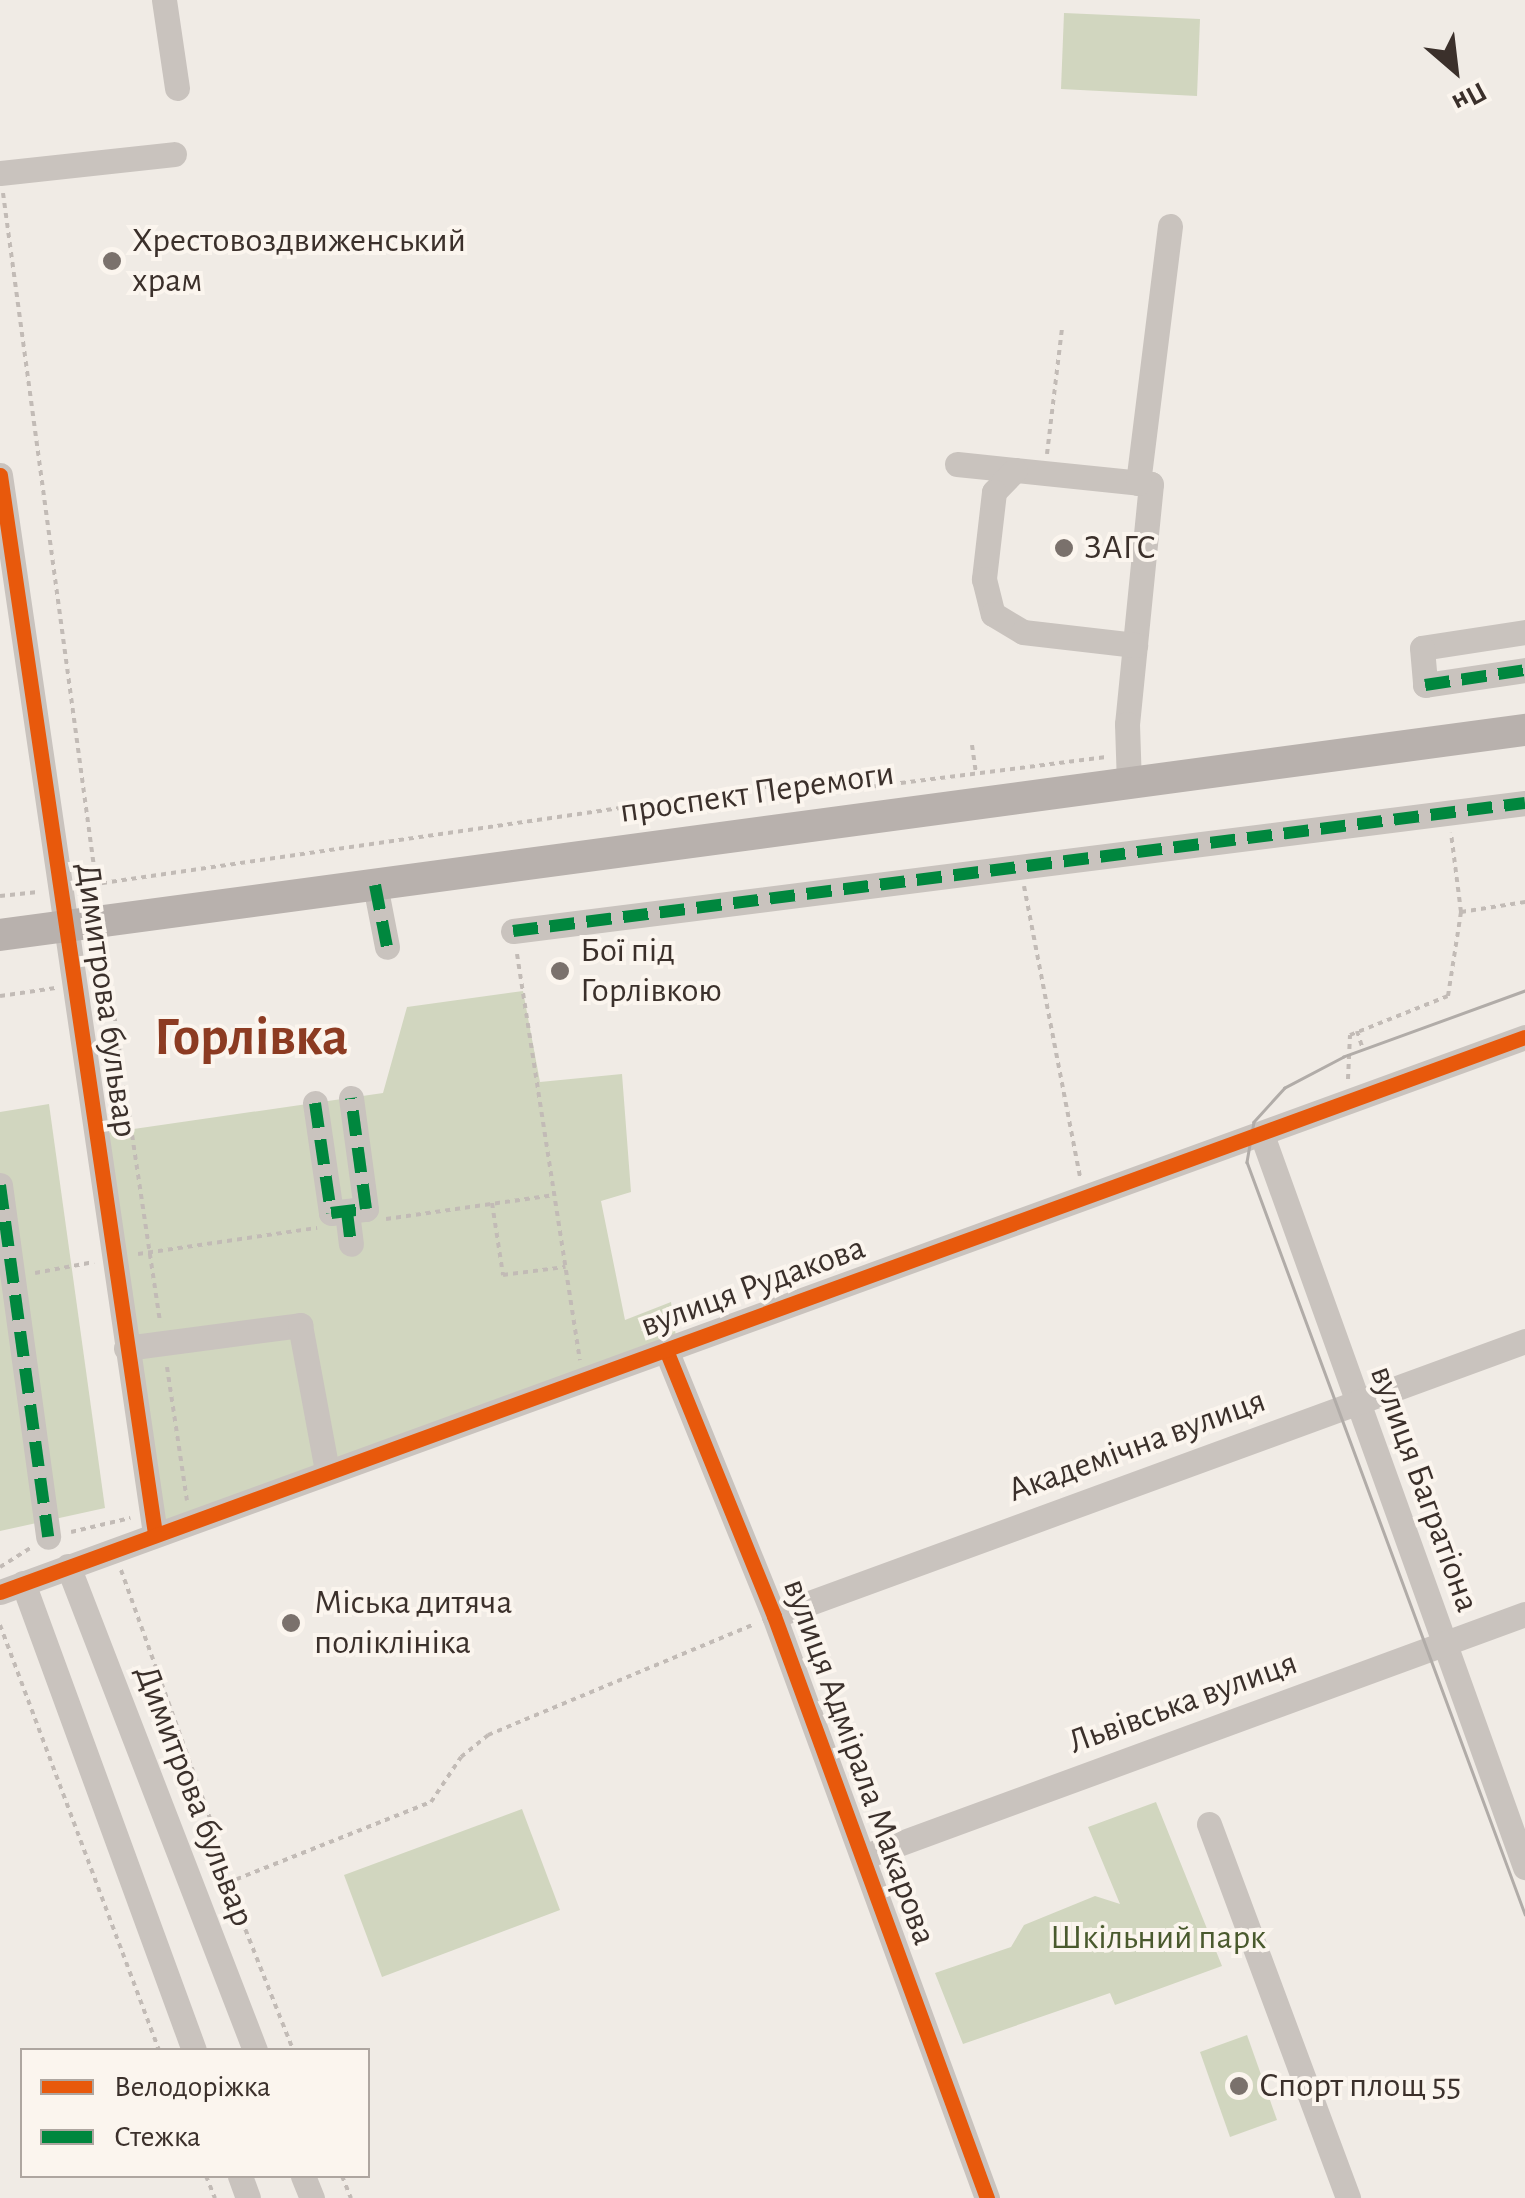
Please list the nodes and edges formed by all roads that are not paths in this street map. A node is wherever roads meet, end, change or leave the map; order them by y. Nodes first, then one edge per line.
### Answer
1 (164, 0) edge
2 (177, 88) dead end
3 (174, 154) dead end
4 (0, 172) edge
5 (1170, 226) dead end
6 (957, 464) dead end
7 (1015, 470) junction
8 (0, 475) edge
9 (1138, 483) junction
10 (1525, 632) edge
11 (1135, 646) junction
12 (1525, 670) edge
13 (1525, 730) edge
14 (1128, 769) junction
15 (1525, 802) edge
16 (375, 885) junction
17 (65, 926) junction
18 (514, 931) road end
19 (0, 935) edge
20 (387, 946) dead end
21 (1525, 1036) edge
22 (351, 1098) dead end
23 (315, 1103) dead end
24 (1262, 1134) junction
25 (0, 1185) edge
26 (1525, 1341) edge
27 (126, 1348) junction
28 (666, 1350) junction
29 (1356, 1403) junction
30 (328, 1472) junction
31 (152, 1524) junction
32 (48, 1537) road end
33 (68, 1566) junction
34 (12, 1588) edge
35 (1525, 1614) edge
36 (774, 1616) junction
37 (1443, 1644) junction
38 (1209, 1824) dead end
39 (863, 1856) junction
40 (1525, 1867) edge
41 (193, 2048) edge
42 (254, 2048) edge
43 (987, 2198) edge
44 (1348, 2198) edge

1 - 2 street
3 - 4 street
5 - 9 street
6 - 7 street
7 - 9 street
7 - 11 street
8 - 17 street, Димитрова бульвар
9 - 11 street
10 - 12 street
11 - 14 street
13 - 14 main road, проспект Перемоги
14 - 16 main road, проспект Перемоги
15 - 18 street
16 - 17 main road, проспект Перемоги
16 - 20 street
17 - 19 main road, проспект Перемоги
17 - 27 street, Димитрова бульвар
21 - 24 street, вулиця Рудакова
22 - 23 street
24 - 28 street, вулиця Рудакова
24 - 29 street, вулиця Багратіона
25 - 32 street
26 - 29 street, Академічна вулиця
27 - 30 street
27 - 31 street, Димитрова бульвар
28 - 30 street, вулиця Рудакова
28 - 36 street, вулиця Адмірала Макарова
29 - 36 street, Академічна вулиця
29 - 37 street, вулиця Багратіона
30 - 31 street, вулиця Рудакова
31 - 33 street, вулиця Рудакова
33 - 34 street, вулиця Рудакова
33 - 42 street, Димитрова бульвар
34 - 41 street
35 - 37 street, Львівська вулиця
36 - 39 street, вулиця Адмірала Макарова
37 - 39 street, Львівська вулиця
37 - 40 street, вулиця Багратіона
38 - 44 street
39 - 43 street, вулиця Адмірала Макарова

